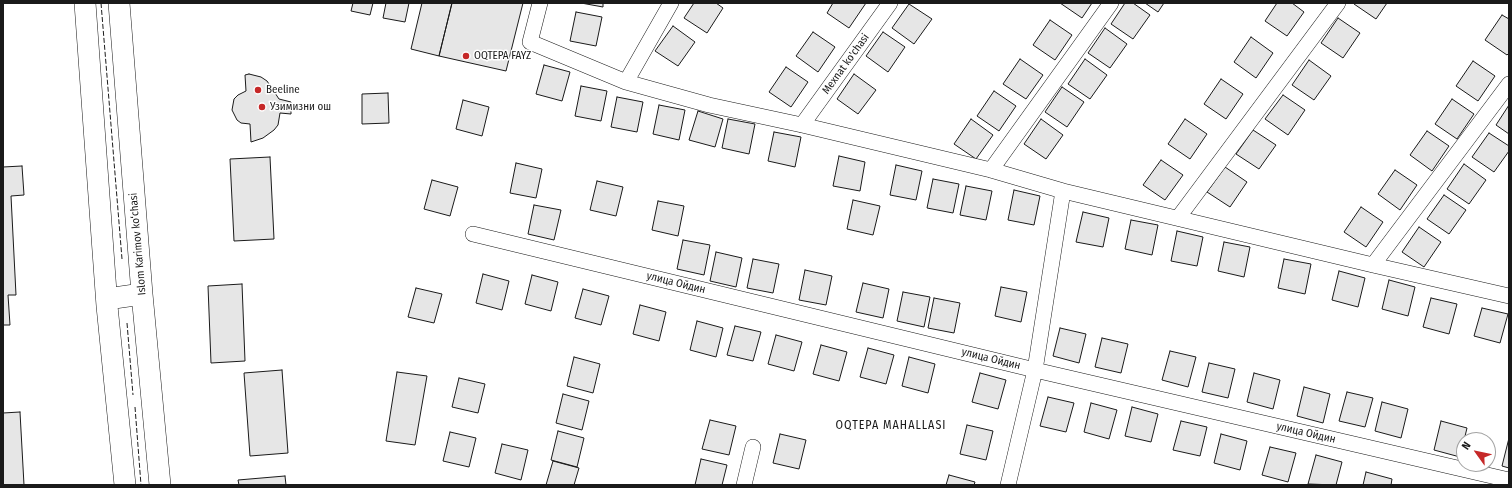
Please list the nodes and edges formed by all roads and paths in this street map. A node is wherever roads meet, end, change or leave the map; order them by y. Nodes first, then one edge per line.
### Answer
1 (85, 3) edge
2 (119, 3) edge
3 (540, 3) edge
4 (671, 3) edge
5 (890, 3) edge
6 (1112, 3) edge
7 (1338, 3) edge
8 (626, 82) junction
9 (1509, 84) edge
10 (802, 125) junction
11 (991, 170) junction
12 (1063, 192) junction
13 (1178, 218) junction
14 (473, 234) dead end
15 (1373, 265) junction
16 (142, 294) junction
17 (1509, 296) edge
18 (107, 299) junction
19 (1036, 370) junction
20 (753, 447) dead end
21 (1509, 480) edge
22 (125, 485) edge
23 (160, 485) edge
24 (744, 485) edge
25 (1008, 485) edge

1 - 18 main road
2 - 16 main road, Islom Karimov ko‘chasi
3 - 8 street
4 - 8 street
5 - 10 street, Mexnat ko'chasi
6 - 11 street
7 - 13 street
8 - 10 street
9 - 15 street
10 - 11 street
11 - 12 street
12 - 13 street
12 - 19 street
13 - 15 street
14 - 19 street, улица Ойдин
15 - 17 street
16 - 18 main road
16 - 23 main road, Islom Karimov ko‘chasi
18 - 22 main road
19 - 21 street, улица Ойдин
19 - 25 street
20 - 24 street

